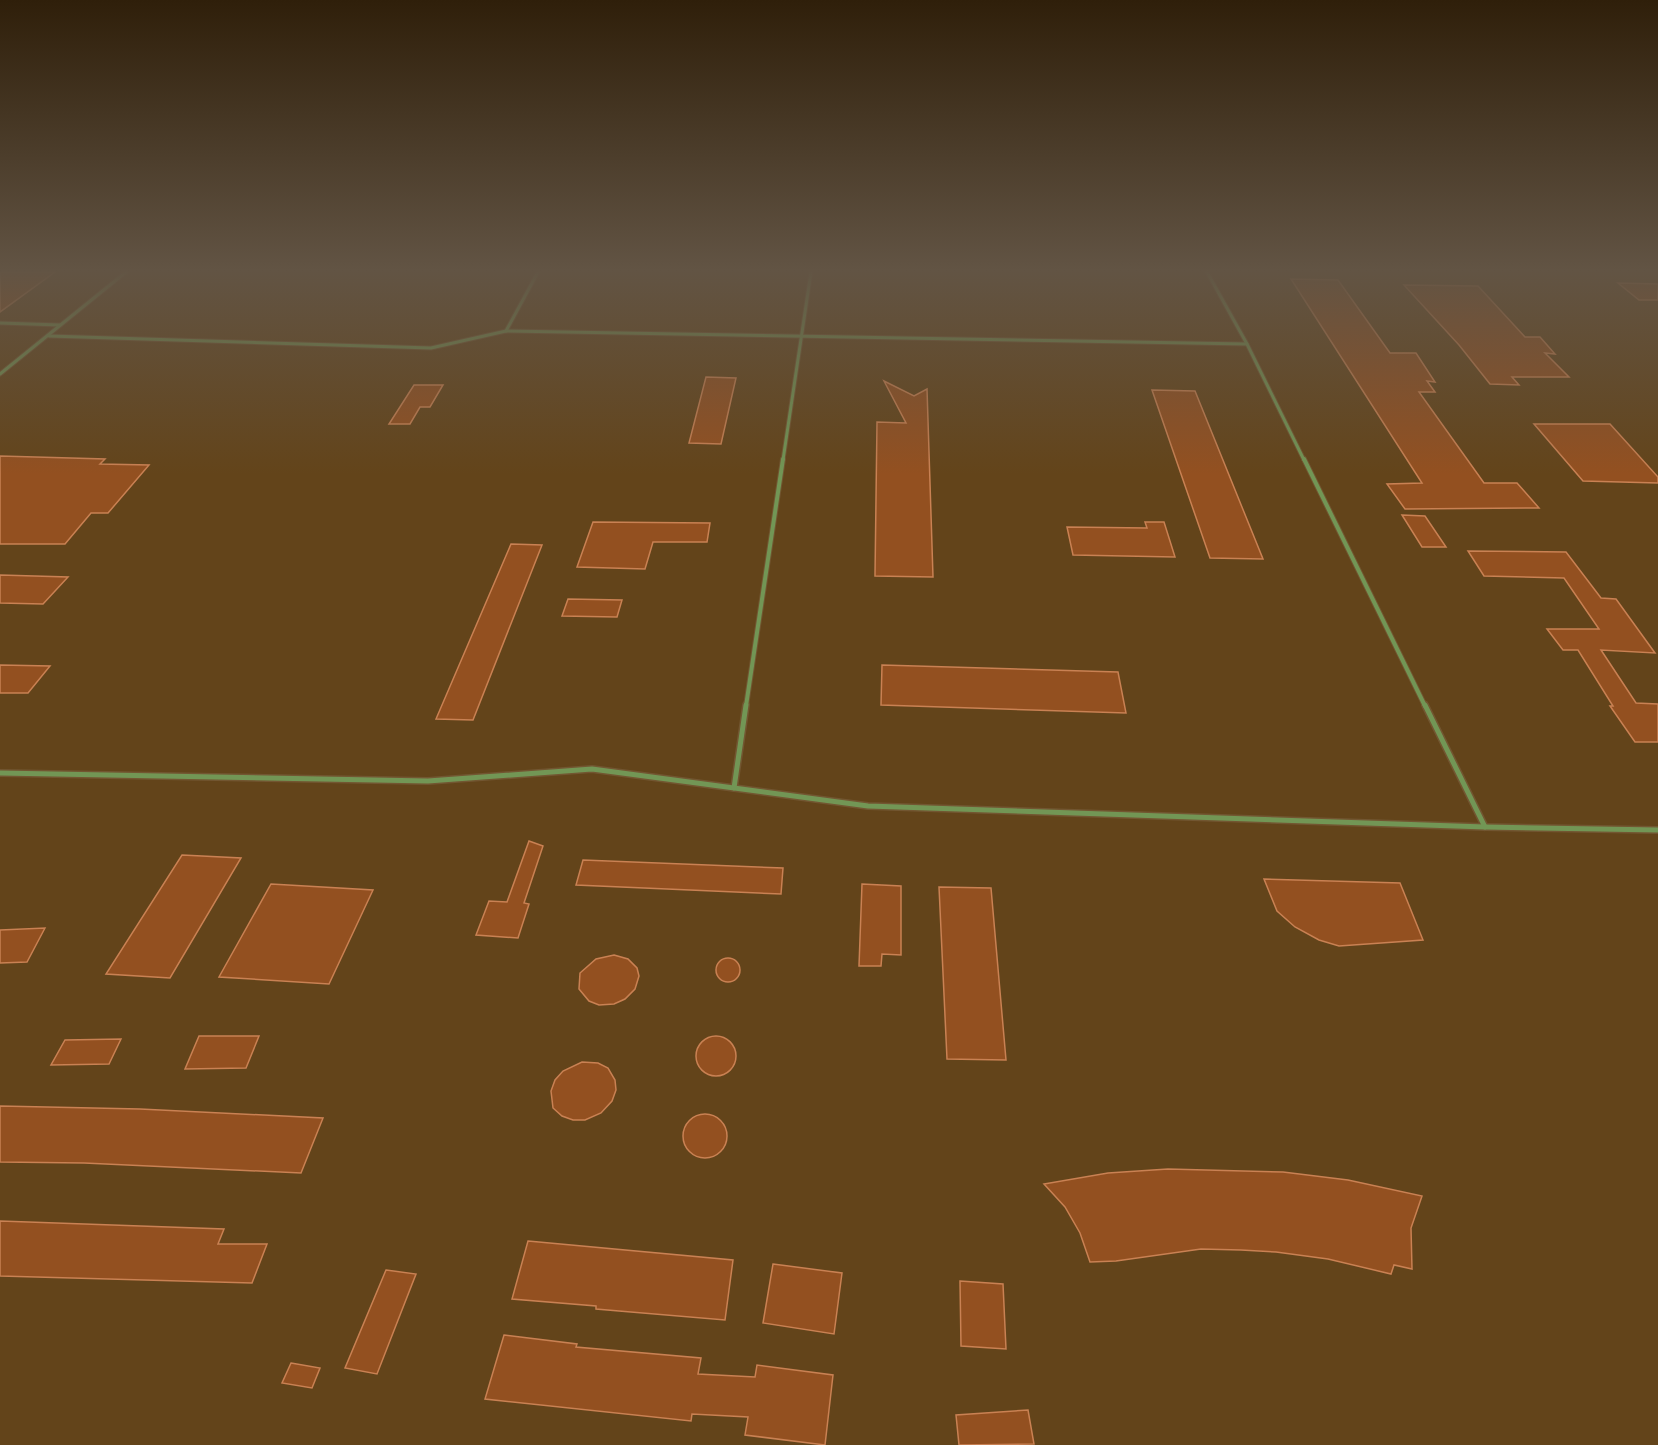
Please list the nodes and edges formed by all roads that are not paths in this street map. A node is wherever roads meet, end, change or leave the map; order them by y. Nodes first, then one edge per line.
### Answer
1 (45, 339) edge
2 (158, 339) edge
3 (469, 339) edge
4 (802, 339) edge
5 (994, 339) edge
6 (1244, 339) edge
7 (1247, 344) junction
8 (0, 374) edge
9 (0, 773) edge
10 (734, 788) junction
11 (1485, 827) junction
12 (1658, 830) edge

1 - 8 lane
2 - 3 lane
4 - 10 lane
5 - 7 lane
6 - 7 lane
7 - 11 lane
9 - 10 lane
10 - 11 lane
11 - 12 lane

